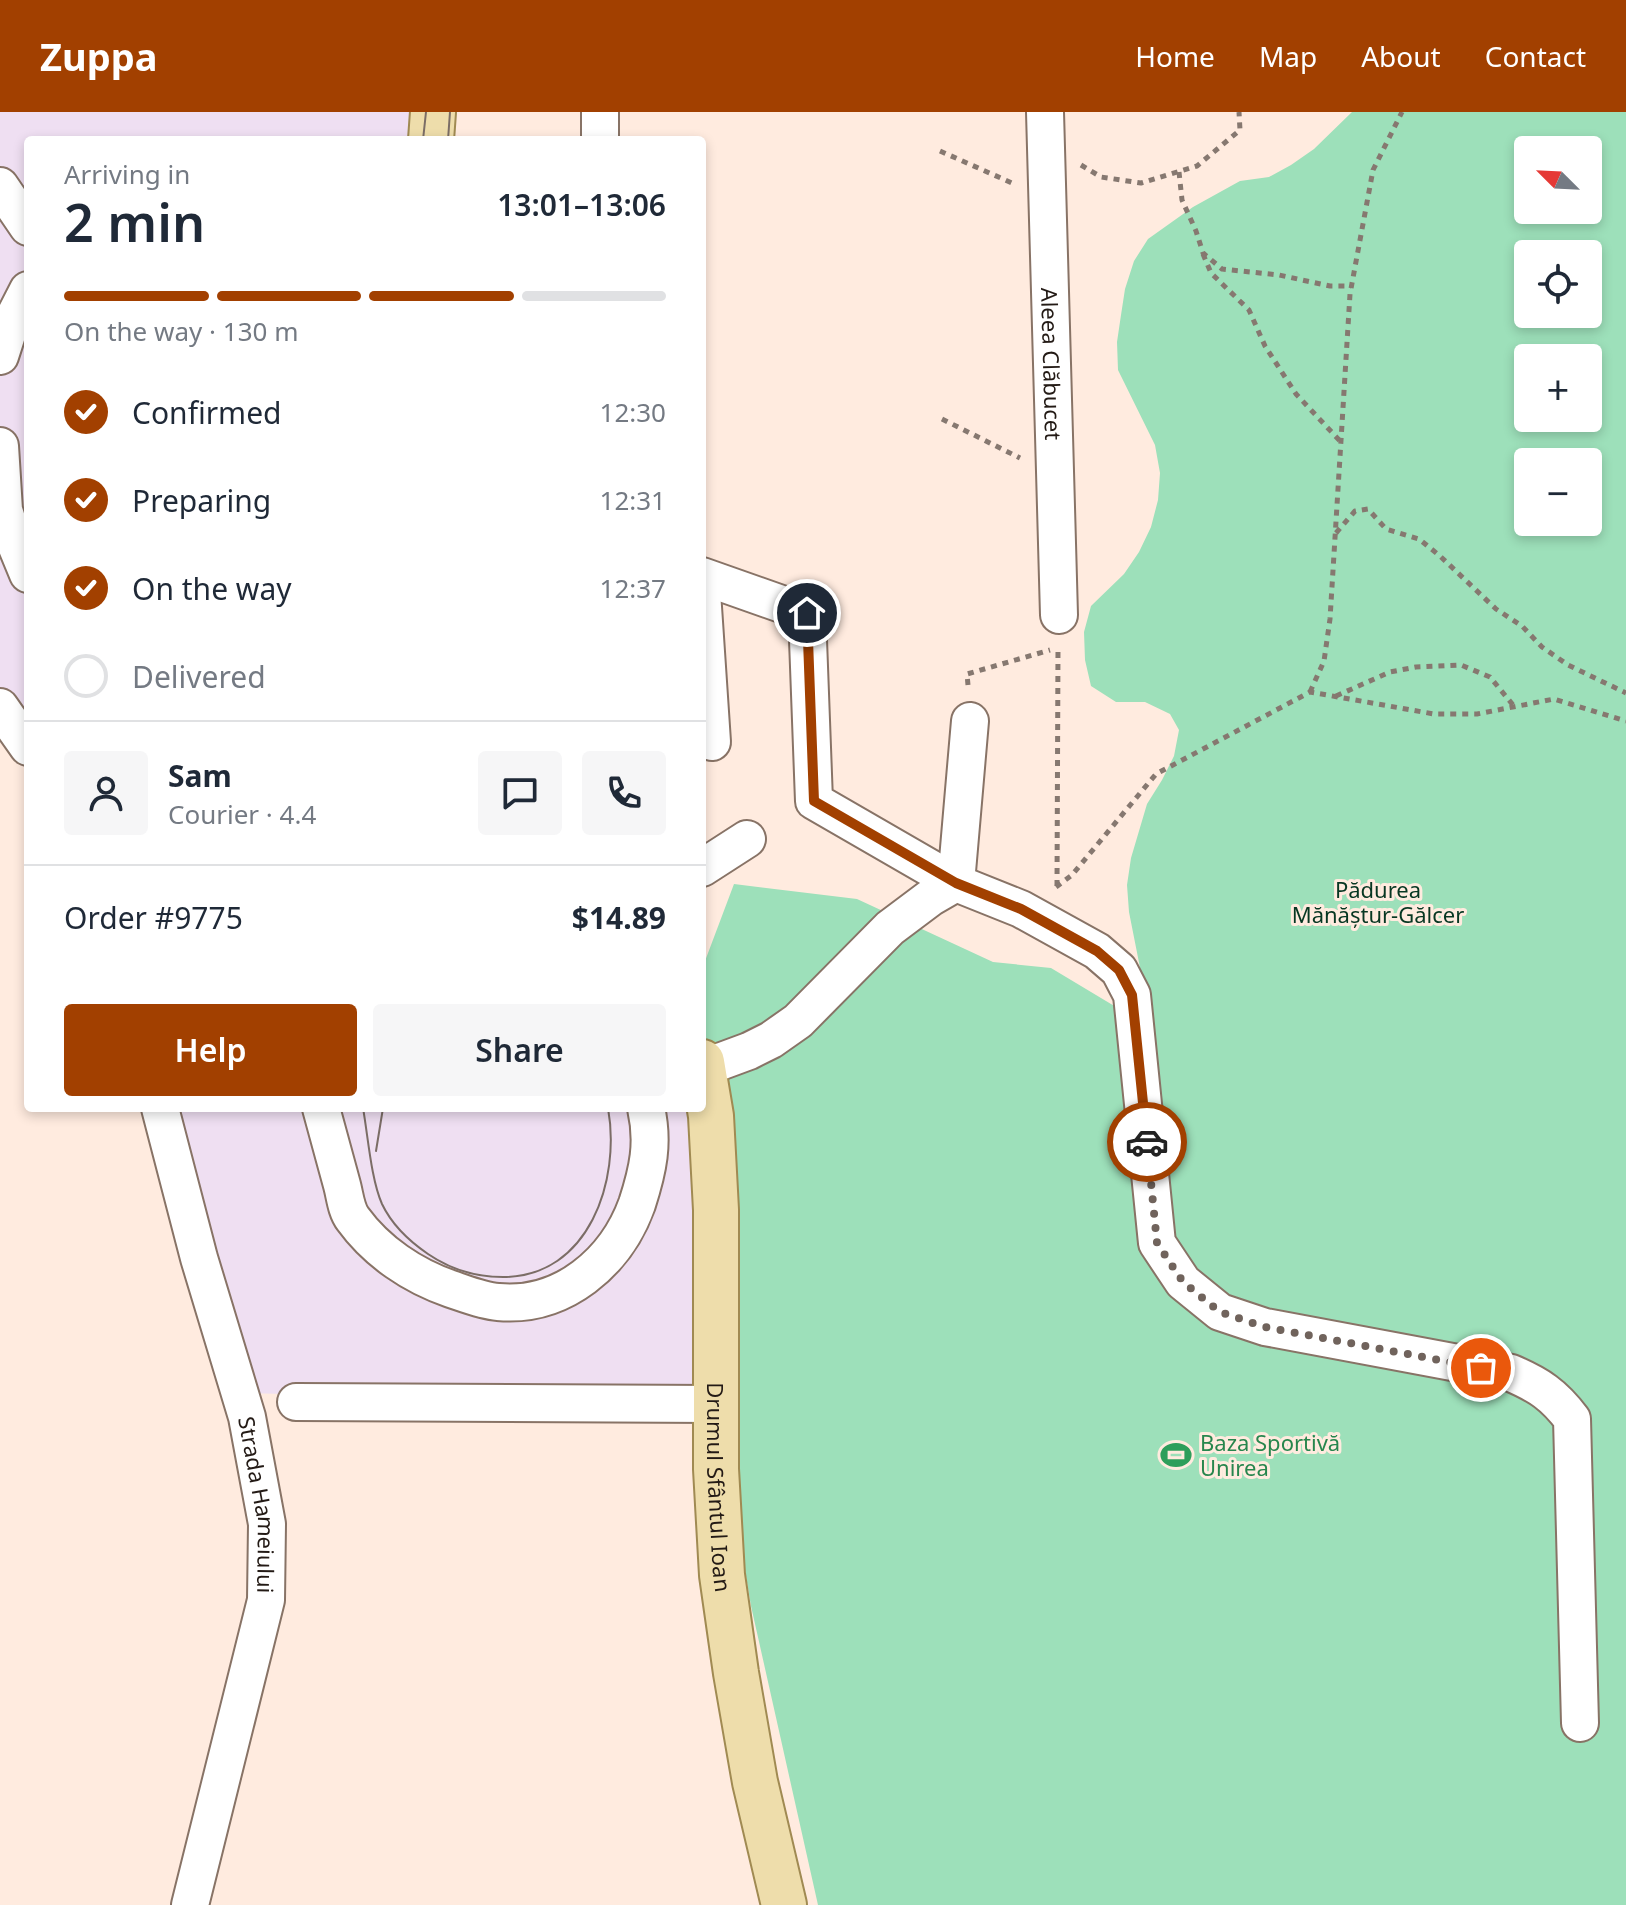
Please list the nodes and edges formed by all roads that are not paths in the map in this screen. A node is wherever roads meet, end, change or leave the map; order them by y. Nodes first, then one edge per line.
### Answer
1 (600, 112) edge
2 (1046, 128) edge
3 (600, 136) edge
4 (0, 186) edge
5 (24, 221) edge
6 (24, 298) edge
7 (0, 356) edge
8 (0, 448) edge
9 (24, 483) edge
10 (24, 563) edge
11 (706, 577) edge
12 (1059, 631) road end
13 (706, 652) edge
14 (0, 707) edge
15 (970, 721) road end
16 (24, 741) edge
17 (712, 742) dead end
18 (747, 839) dead end
19 (706, 865) edge
20 (956, 883) junction
21 (706, 1064) edge
22 (706, 1088) edge
23 (161, 1112) edge
24 (322, 1112) edge
25 (647, 1112) edge
26 (296, 1402) dead end
27 (716, 1404) junction
28 (1580, 1723) dead end
29 (190, 1905) edge
30 (784, 1905) edge

1 - 3 street
2 - 12 street, Aleea Clăbucet
4 - 5 street
6 - 7 street
8 - 9 street
8 - 10 street
11 - 20 street
13 - 17 street
14 - 16 street
15 - 20 street
18 - 19 street
20 - 21 street
20 - 28 street
22 - 27 main road, Drumul Sfântul Ioan
23 - 29 street, Strada Hameiului
24 - 25 street
26 - 27 street
27 - 30 main road, Drumul Sfântul Ioan

